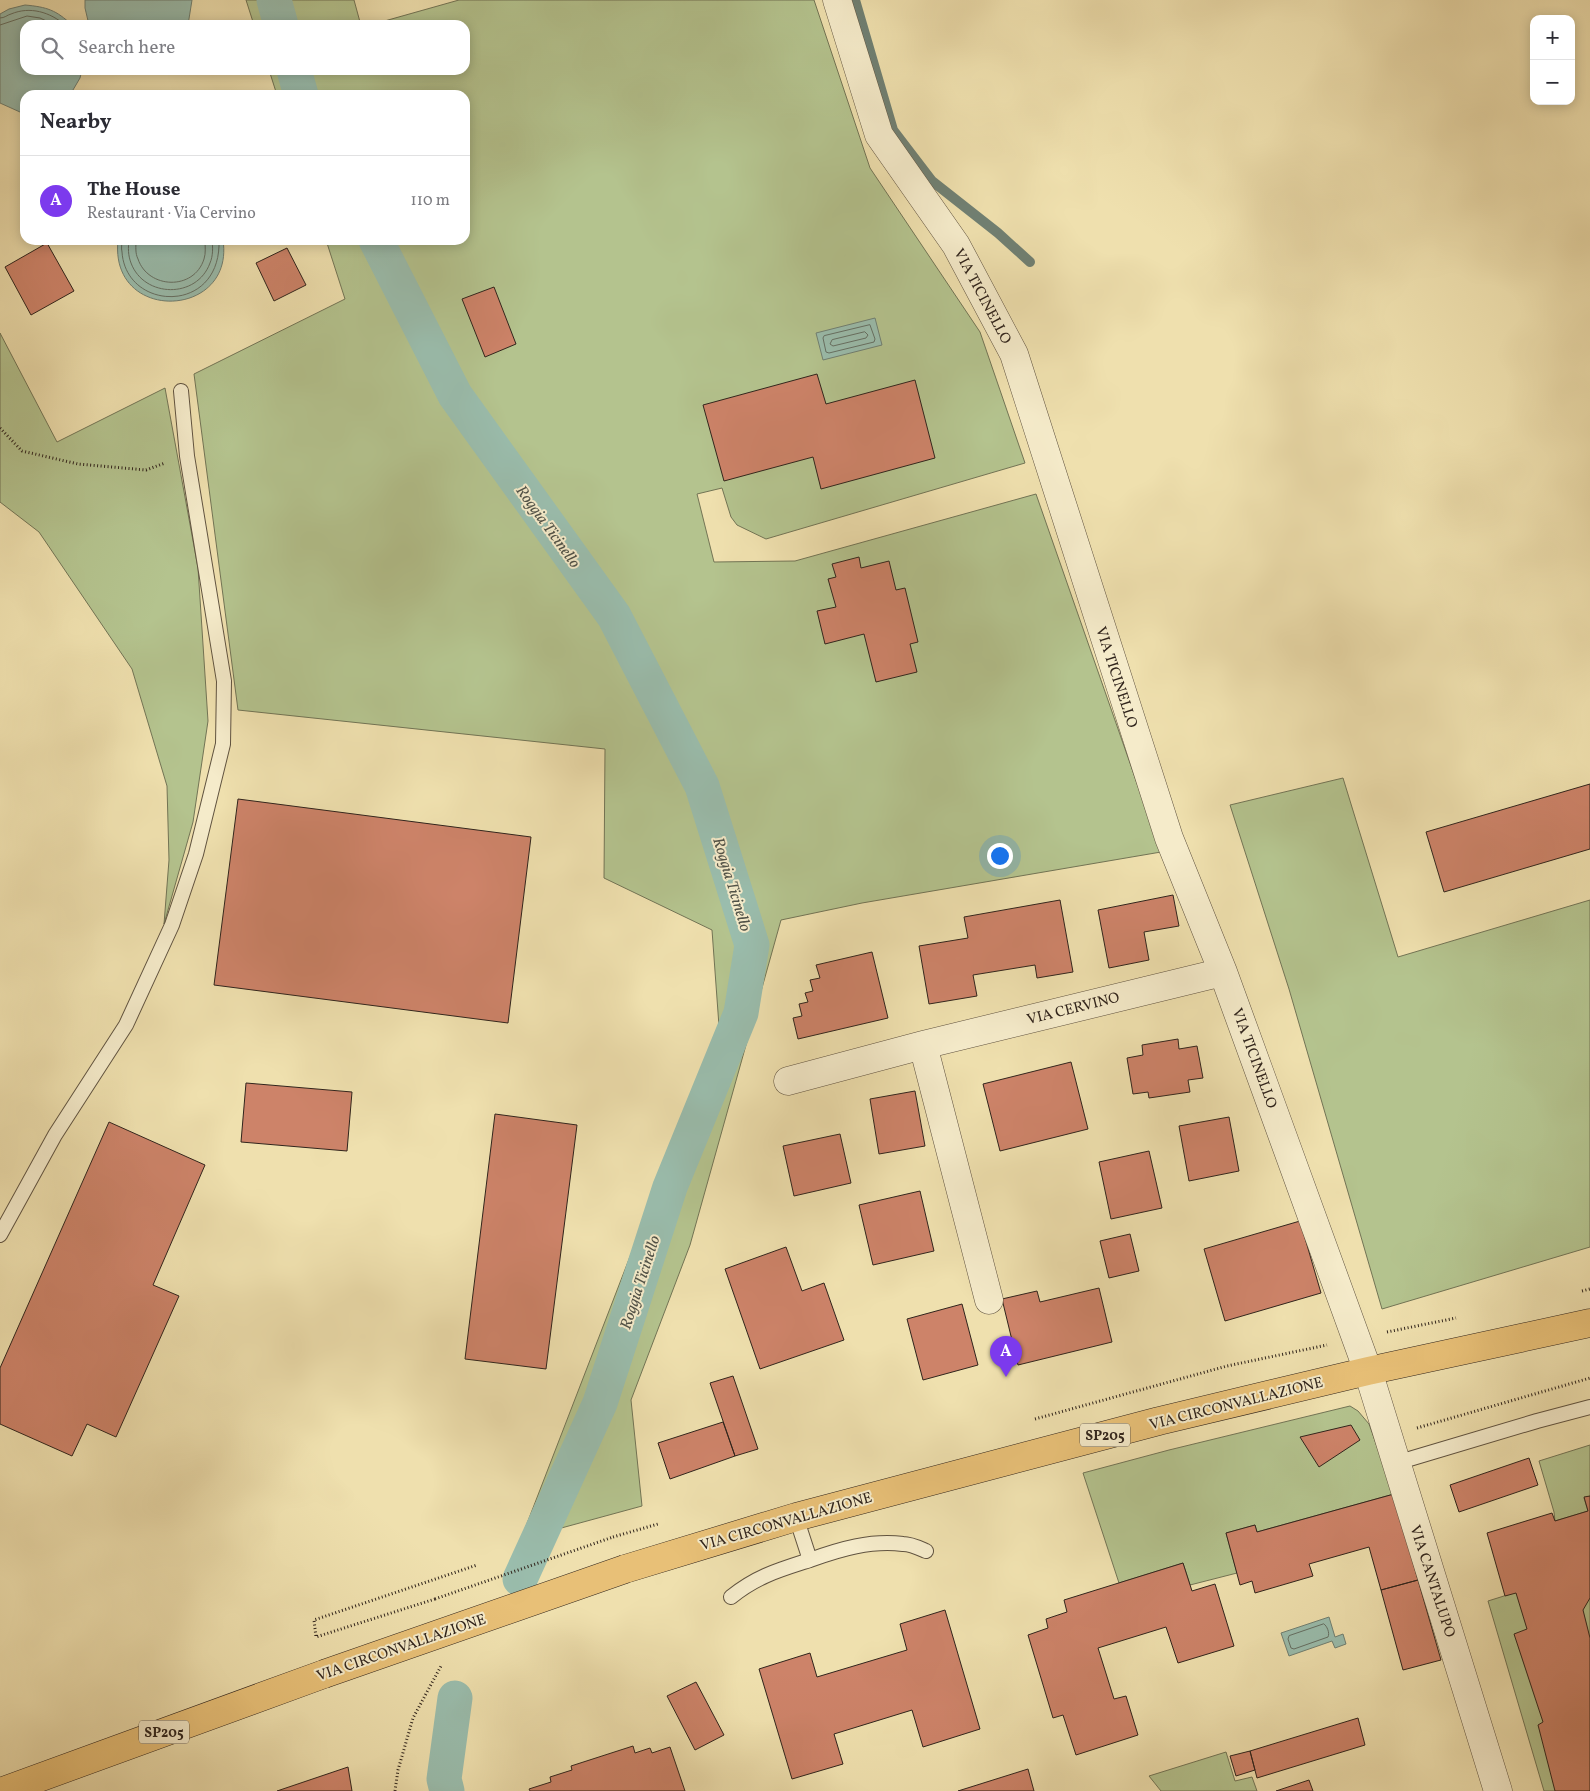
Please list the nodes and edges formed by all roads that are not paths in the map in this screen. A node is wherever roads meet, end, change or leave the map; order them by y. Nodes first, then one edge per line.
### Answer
1 (837, 0) edge
2 (181, 391) dead end
3 (1223, 972) junction
4 (923, 1045) junction
5 (788, 1081) dead end
6 (0, 1235) edge
7 (989, 1300) dead end
8 (1590, 1323) edge
9 (1368, 1371) junction
10 (1590, 1407) edge
11 (1396, 1463) junction
12 (796, 1517) junction
13 (926, 1551) dead end
14 (810, 1560) junction
15 (731, 1597) dead end
16 (0, 1784) edge
17 (4, 1791) edge
18 (1498, 1791) edge

1 - 3 street, VIA TICINELLO
2 - 6 lane
3 - 4 street, VIA CERVINO
3 - 9 street, VIA TICINELLO
4 - 5 street, VIA CERVINO
4 - 7 street
8 - 9 main road, VIA CIRCONVALLAZIONE / SP205
9 - 11 street, VIA CANTALUPO
9 - 12 main road, VIA CIRCONVALLAZIONE / SP205
10 - 11 lane
11 - 18 street, VIA CANTALUPO
12 - 14 lane
12 - 17 main road, VIA CIRCONVALLAZIONE / SP205, bridge
13 - 14 lane
14 - 15 lane
16 - 17 lane

